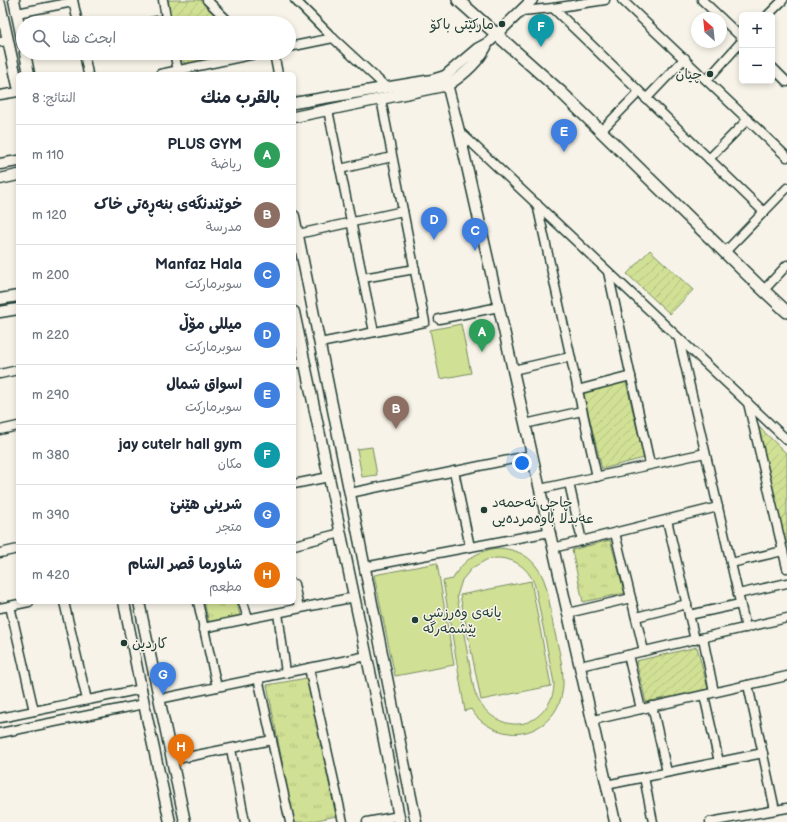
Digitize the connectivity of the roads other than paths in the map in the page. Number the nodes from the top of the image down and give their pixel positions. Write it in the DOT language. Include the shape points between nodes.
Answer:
graph roads {
  1 [pos="14,0"];
  2 [pos="163,0"];
  3 [pos="207,0"];
  4 [pos="295,0"];
  5 [pos="458,0"];
  6 [pos="532,0"];
  7 [pos="605,0"];
  8 [pos="622,0"];
  9 [pos="702,0"];
  10 [pos="785,0"];
  11 [pos="73,1"];
  12 [pos="0,4"];
  13 [pos="552,8"];
  14 [pos="522,11"];
  15 [pos="715,12"];
  16 [pos="771,12"];
  17 [pos="17,13"];
  18 [pos="18,16"];
  19 [pos="76,16"];
  20 [pos="166,16"];
  21 [pos="223,16"];
  22 [pos="727,24"];
  23 [pos="497,35"];
  24 [pos="739,37"];
  25 [pos="333,38"];
  26 [pos="4,42"];
  27 [pos="739,43"];
  28 [pos="296,46"];
  29 [pos="685,58"];
  30 [pos="26,60"];
  31 [pos="85,60"];
  32 [pos="176,60"];
  33 [pos="235,60"];
  34 [pos="275,60"];
  35 [pos="178,70"];
  36 [pos="198,70"];
  37 [pos="775,71"];
  38 [pos="29,72"];
  39 [pos="88,72"];
  40 [pos="169,72"];
  41 [pos="278,72"];
  42 [pos="16,80"];
  43 [pos="447,80"];
  44 [pos="707,80"];
  45 [pos="787,82"];
  46 [pos="386,87"];
  47 [pos="16,92"];
  48 [pos="639,92"];
  49 [pos="0,95"];
  50 [pos="381,99"];
  51 [pos="646,99"];
  52 [pos="296,103"];
  53 [pos="328,110"];
  54 [pos="296,117"];
  55 [pos="748,119"];
  56 [pos="601,131"];
  57 [pos="459,132"];
  58 [pos="392,157"];
  59 [pos="787,157"];
  60 [pos="709,159"];
  61 [pos="16,161"];
  62 [pos="0,164"];
  63 [pos="340,170"];
  64 [pos="16,175"];
  65 [pos="0,179"];
  66 [pos="787,188"];
  67 [pos="537,204"];
  68 [pos="403,211"];
  69 [pos="764,212"];
  70 [pos="352,223"];
  71 [pos="296,225"];
  72 [pos="298,234"];
  73 [pos="725,252"];
  74 [pos="787,265"];
  75 [pos="415,269"];
  76 [pos="608,272"];
  77 [pos="363,278"];
  78 [pos="764,290"];
  79 [pos="16,296"];
  80 [pos="0,300"];
  81 [pos="499,307"];
  82 [pos="16,309"];
  83 [pos="0,312"];
  84 [pos="787,312"];
  85 [pos="439,319"];
  86 [pos="296,332"];
  87 [pos="374,332"];
  88 [pos="679,339"];
  89 [pos="320,343"];
  90 [pos="570,357"];
  91 [pos="299,363"];
  92 [pos="16,370"];
  93 [pos="513,370"];
  94 [pos="0,374"];
  95 [pos="631,376"];
  96 [pos="577,390"];
  97 [pos="748,403"];
  98 [pos="582,411"];
  99 [pos="525,424"];
  100 [pos="16,426"];
  101 [pos="0,430"];
  102 [pos="787,440"];
  103 [pos="705,453"];
  104 [pos="342,454"];
  105 [pos="532,455"];
  106 [pos="326,458"];
  107 [pos="650,464"];
  108 [pos="454,471"];
  109 [pos="597,476"];
  110 [pos="329,477"];
  111 [pos="570,483"];
  112 [pos="296,484"];
  113 [pos="540,489"];
  114 [pos="350,493"];
  115 [pos="718,507"];
  116 [pos="667,520"];
  117 [pos="550,532"];
  118 [pos="341,533"];
  119 [pos="615,533"];
  120 [pos="582,541"];
  121 [pos="296,544"];
  122 [pos="470,547"];
  123 [pos="553,548"];
  124 [pos="16,549"];
  125 [pos="783,551"];
  126 [pos="0,553"];
  127 [pos="731,563"];
  128 [pos="786,563"];
  129 [pos="364,567"];
  130 [pos="787,583"];
  131 [pos="296,594"];
  132 [pos="738,594"];
  133 [pos="355,597"];
  134 [pos="631,598"];
  135 [pos="20,604"];
  136 [pos="64,604"];
  137 [pos="124,604"];
  138 [pos="139,604"];
  139 [pos="198,604"];
  140 [pos="244,604"];
  141 [pos="687,604"];
  142 [pos="740,604"];
  143 [pos="10,606"];
  144 [pos="0,608"];
  145 [pos="299,608"];
  146 [pos="278,613"];
  147 [pos="568,613"];
  148 [pos="689,615"];
  149 [pos="636,617"];
  150 [pos="787,618"];
  151 [pos="248,619"];
  152 [pos="203,628"];
  153 [pos="746,628"];
  154 [pos="699,639"];
  155 [pos="644,651"];
  156 [pos="628,655"];
  157 [pos="367,656"];
  158 [pos="580,666"];
  159 [pos="309,668"];
  160 [pos="286,673"];
  161 [pos="787,676"];
  162 [pos="258,678"];
  163 [pos="748,685"];
  164 [pos="217,687"];
  165 [pos="142,689"];
  166 [pos="714,692"];
  167 [pos="704,695"];
  168 [pos="390,697"];
  169 [pos="159,699"];
  170 [pos="87,700"];
  171 [pos="376,700"];
  172 [pos="144,704"];
  173 [pos="652,706"];
  174 [pos="641,709"];
  175 [pos="34,711"];
  176 [pos="0,718"];
  177 [pos="593,720"];
  178 [pos="0,733"];
  179 [pos="272,740"];
  180 [pos="231,749"];
  181 [pos="763,753"];
  182 [pos="172,760"];
  183 [pos="719,762"];
  184 [pos="667,772"];
  185 [pos="644,777"];
  186 [pos="606,784"];
  187 [pos="787,808"];
  188 [pos="775,810"];
  189 [pos="399,819"];
  190 [pos="170,822"];
  191 [pos="185,822"];
  192 [pos="245,822"];
  193 [pos="290,822"];
  194 [pos="343,822"];
  195 [pos="367,822"];
  196 [pos="416,822"];
  197 [pos="615,822"];
  198 [pos="653,822"];
  199 [pos="710,822"];
  1 -- 17 [label="street"];
  2 -- 20 [label="street"];
  3 -- 21 [label="street"];
  4 -- 25 [label="street"];
  5 -- 23 [label="main road"];
  6 -- 14 [label="street"];
  7 -- 13 [label="street"];
  8 -- 29 [label="street"];
  9 -- 15 [label="street"];
  10 -- 16 [label="street"];
  11 -- 17 [label="street"];
  11 -- 19 [label="street"];
  12 -- 26 [label="street"];
  13 -- 14 [label="street"];
  13 -- 48 [label="street"];
  14 -- 23 [label="street"];
  17 -- 18 [label="street"];
  22 -- 24 [label="street"];
  23 -- 43 [label="street" via="477,50"];
  23 -- 56 [label="main road"];
  25 -- 28 [label="street"];
  25 -- 46 [label="street"];
  26 -- 42 [label="street"];
  27 -- 44 [label="street"];
  29 -- 44 [label="street"];
  29 -- 51 [label="street"];
  30 -- 38 [label="street"];
  31 -- 39 [label="street"];
  32 -- 35 [label="street"];
  33 -- 36 [label="street"];
  34 -- 41 [label="street"];
  35 -- 36 [label="street"];
  35 -- 40 [label="street"];
  37 -- 45 [label="street"];
  43 -- 46 [label="street"];
  43 -- 50 [label="street"];
  43 -- 57 [label="street"];
  44 -- 55 [label="street"];
  46 -- 52 [label="street"];
  47 -- 49 [label="street"];
  48 -- 51 [label="street"];
  48 -- 56 [label="street"];
  50 -- 53 [label="street"];
  50 -- 58 [label="street"];
  51 -- 60 [label="street"];
  53 -- 54 [label="street"];
  53 -- 63 [label="street"];
  55 -- 59 [label="street"];
  55 -- 60 [label="street"];
  56 -- 73 [label="main road"];
  57 -- 67 [label="street"];
  57 -- 81 [label="street"];
  58 -- 63 [label="street"];
  58 -- 68 [label="street"];
  60 -- 69 [label="street"];
  61 -- 62 [label="street"];
  63 -- 70 [label="street"];
  64 -- 65 [label="street"];
  66 -- 69 [label="street"];
  67 -- 76 [label="street"];
  67 -- 90 [label="street"];
  68 -- 70 [label="street"];
  68 -- 75 [label="street"];
  69 -- 73 [label="street"];
  70 -- 72 [label="street"];
  70 -- 77 [label="street"];
  71 -- 72 [label="street"];
  72 -- 89 [label="street"];
  73 -- 78 [label="main road"];
  74 -- 78 [label="street"];
  75 -- 77 [label="street"];
  75 -- 87 [label="street" via="426,322"];
  76 -- 88 [label="street"];
  76 -- 95 [label="street"];
  77 -- 87 [label="street"];
  78 -- 84 [label="main road"];
  79 -- 80 [label="street"];
  81 -- 85 [label="street"];
  81 -- 93 [label="street"];
  82 -- 83 [label="street"];
  86 -- 91 [label="street"];
  87 -- 89 [label="street"];
  88 -- 97 [label="street"];
  88 -- 103 [label="street"];
  89 -- 104 [label="street"];
  90 -- 93 [label="street"];
  90 -- 96 [label="street"];
  91 -- 106 [label="street"];
  92 -- 94 [label="street"];
  93 -- 99 [label="street"];
  95 -- 96 [label="street"];
  95 -- 107 [label="street"];
  96 -- 98 [label="street"];
  97 -- 102 [label="street"];
  97 -- 125 [label="street"];
  98 -- 99 [label="street"];
  98 -- 109 [label="street"];
  99 -- 105 [label="street"];
  100 -- 101 [label="street"];
  103 -- 107 [label="street"];
  103 -- 115 [label="street"];
  104 -- 106 [label="street"];
  104 -- 114 [label="street"];
  105 -- 108 [label="street"];
  105 -- 113 [label="street"];
  106 -- 110 [label="street"];
  107 -- 109 [label="street"];
  108 -- 114 [label="street"];
  108 -- 122 [label="street"];
  109 -- 111 [label="street"];
  110 -- 112 [label="street"];
  110 -- 118 [label="street"];
  111 -- 113 [label="street"];
  111 -- 120 [label="street"];
  113 -- 117 [label="street"];
  114 -- 129 [label="street"];
  115 -- 116 [label="street"];
  115 -- 127 [label="street"];
  116 -- 119 [label="street"];
  116 -- 141 [label="street"];
  117 -- 122 [label="street"];
  117 -- 123 [label="street"];
  118 -- 121 [label="street"];
  118 -- 133 [label="street"];
  119 -- 120 [label="street"];
  119 -- 134 [label="street"];
  120 -- 123 [label="street"];
  122 -- 129 [label="street"];
  123 -- 147 [label="street"];
  124 -- 126 [label="street"];
  125 -- 127 [label="street"];
  125 -- 128 [label="street"];
  127 -- 132 [label="street"];
  129 -- 168 [label="street"];
  130 -- 132 [label="street"];
  131 -- 145 [label="street"];
  132 -- 142 [label="street"];
  133 -- 145 [label="street"];
  133 -- 157 [label="street"];
  134 -- 147 [label="street"];
  134 -- 149 [label="street"];
  135 -- 143 [label="street"];
  136 -- 170 [label="street"];
  137 -- 165 [label="street"];
  138 -- 169 [label="street"];
  139 -- 152 [label="street"];
  140 -- 151 [label="street"];
  141 -- 148 [label="street"];
  141 -- 149 [label="street"];
  142 -- 148 [label="street"];
  142 -- 153 [label="street"];
  143 -- 144 [label="street"];
  143 -- 175 [label="street"];
  145 -- 146 [label="street"];
  146 -- 151 [label="street"];
  146 -- 160 [label="street"];
  147 -- 158 [label="street"];
  148 -- 154 [label="street"];
  149 -- 155 [label="street"];
  150 -- 153 [label="street"];
  151 -- 152 [label="street"];
  152 -- 164 [label="street"];
  153 -- 154 [label="street"];
  154 -- 155 [label="street"];
  154 -- 166 [label="street"];
  155 -- 156 [label="street"];
  156 -- 158 [label="street"];
  156 -- 174 [label="street"];
  157 -- 159 [label="street"];
  157 -- 171 [label="street"];
  158 -- 177 [label="street"];
  159 -- 160 [label="street"];
  159 -- 194 [label="street"];
  160 -- 162 [label="street"];
  161 -- 163 [label="street"];
  162 -- 164 [label="street"];
  162 -- 179 [label="street"];
  163 -- 166 [label="street"];
  163 -- 181 [label="street"];
  164 -- 169 [label="street"];
  165 -- 170 [label="street"];
  165 -- 172 [label="street"];
  166 -- 167 [label="street"];
  167 -- 173 [label="street"];
  167 -- 183 [label="street"];
  168 -- 171 [label="street"];
  168 -- 196 [label="street"];
  169 -- 182 [label="street"];
  170 -- 175 [label="street"];
  171 -- 189 [label="street"];
  172 -- 178 [label="street"];
  172 -- 190 [label="street"];
  173 -- 174 [label="street"];
  173 -- 184 [label="street"];
  174 -- 177 [label="street"];
  175 -- 176 [label="street"];
  177 -- 186 [label="street"];
  179 -- 180 [label="street"];
  179 -- 193 [label="street"];
  180 -- 182 [label="street"];
  180 -- 192 [label="street"];
  181 -- 183 [label="street"];
  181 -- 188 [label="street"];
  182 -- 191 [label="street"];
  183 -- 184 [label="street"];
  184 -- 185 [label="street"];
  185 -- 186 [label="street"];
  185 -- 198 [label="street"];
  186 -- 197 [label="street"];
  187 -- 188 [label="street"];
  188 -- 199 [label="street"];
  189 -- 195 [label="street"];
}
